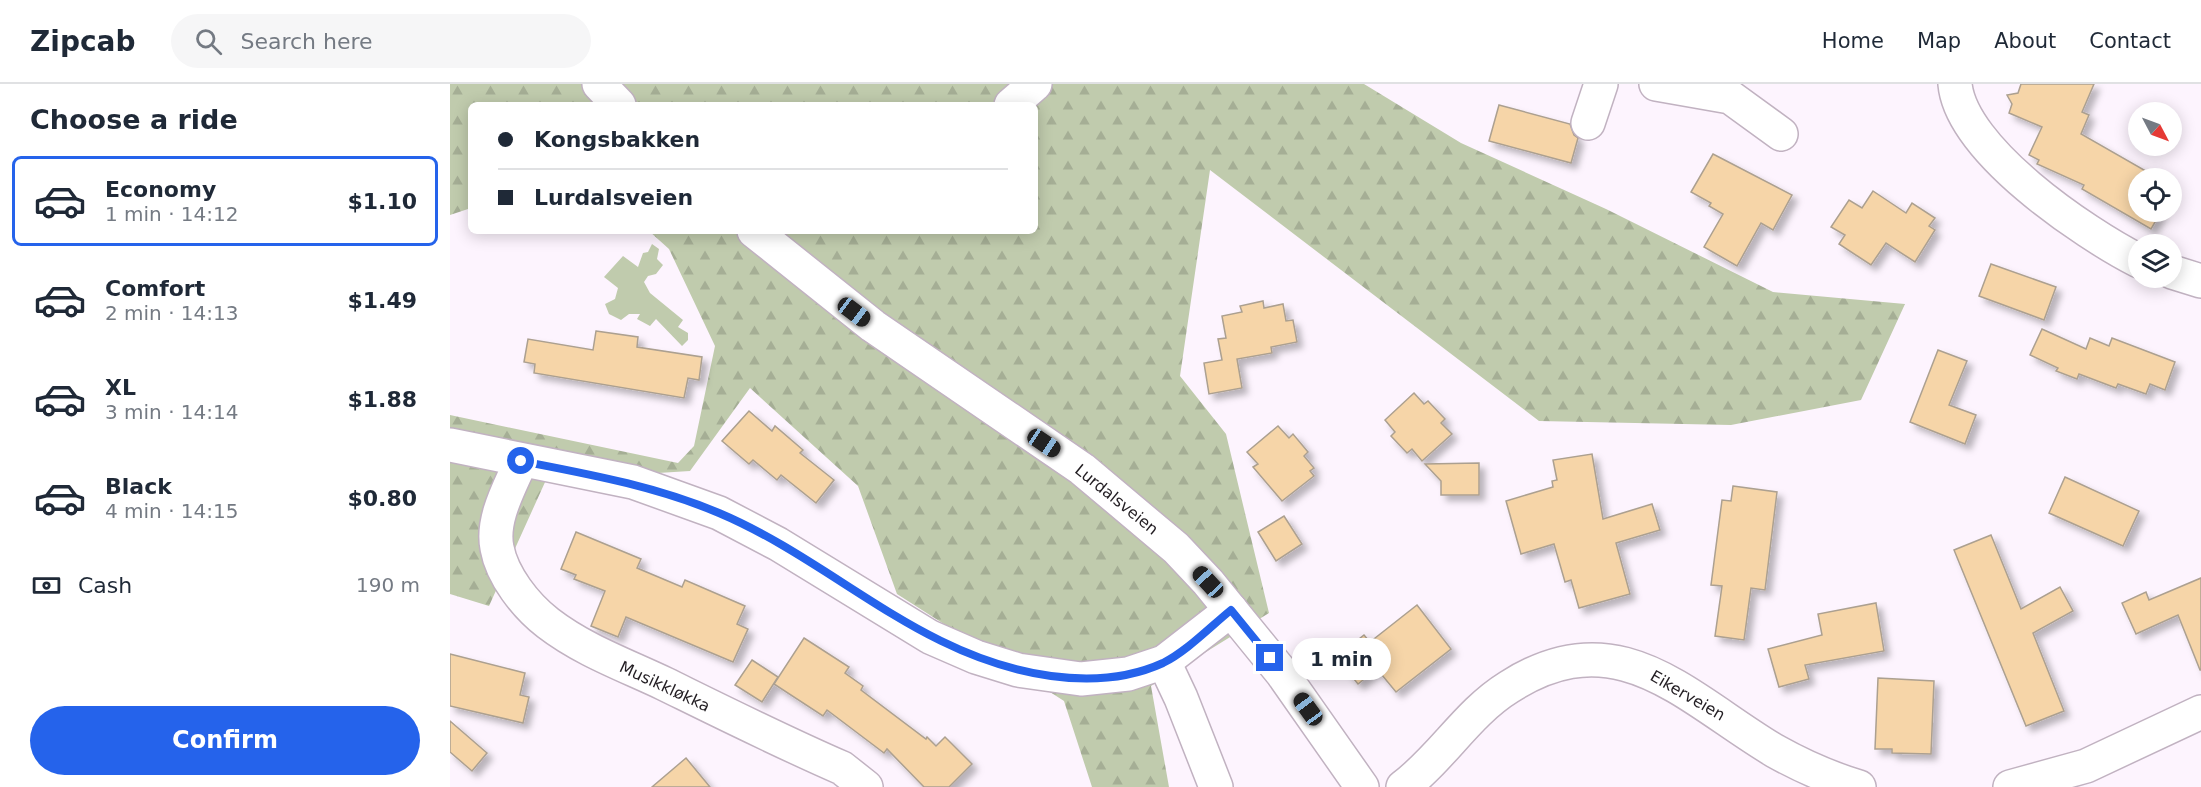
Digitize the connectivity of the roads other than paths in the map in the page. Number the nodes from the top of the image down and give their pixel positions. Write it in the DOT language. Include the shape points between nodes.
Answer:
graph roads {
  1 [pos="599,84"];
  2 [pos="1035,84"];
  3 [pos="1601,84"];
  4 [pos="1656,84"];
  5 [pos="1955,84"];
  6 [pos="616,102"];
  7 [pos="1014,102"];
  8 [pos="1588,123"];
  9 [pos="1781,134"];
  10 [pos="758,234"];
  11 [pos="2128,255"];
  12 [pos="2182,275"];
  13 [pos="2201,281"];
  14 [pos="450,445"];
  15 [pos="521,461"];
  16 [pos="1231,610"];
  17 [pos="1164,662"];
  18 [pos="2201,712"];
  19 [pos="866,787"];
  20 [pos="1216,787"];
  21 [pos="1362,787"];
  22 [pos="1403,787"];
  23 [pos="1859,787"];
  24 [pos="2010,787"];
  1 -- 6 [label="street"];
  2 -- 7 [label="street"];
  3 -- 8 [label="street"];
  4 -- 9 [label="street" via="1730,97"];
  5 -- 11 [label="street" via="1964,112 2024,184 2106,244"];
  10 -- 16 [label="street, Lurdalsveien" via="873,326 1094,479 1176,548"];
  12 -- 13 [label="street"];
  14 -- 15 [label="street"];
  15 -- 17 [label="street" via="633,482 719,513 778,544 921,632 976,657 1018,670 1081,679 1128,674"];
  15 -- 19 [label="street, Musikkløkka" via="498,523 497,548 508,576 546,622 570,638 755,730 842,768"];
  16 -- 17 [label="street"];
  16 -- 21 [label="street, Lurdalsveien" via="1282,673"];
  17 -- 20 [label="street"];
  18 -- 24 [label="street" via="2086,766"];
  22 -- 23 [label="street, Eikerveien" via="1506,688 1526,676 1564,663 1603,659 1666,680 1776,751"];
}
